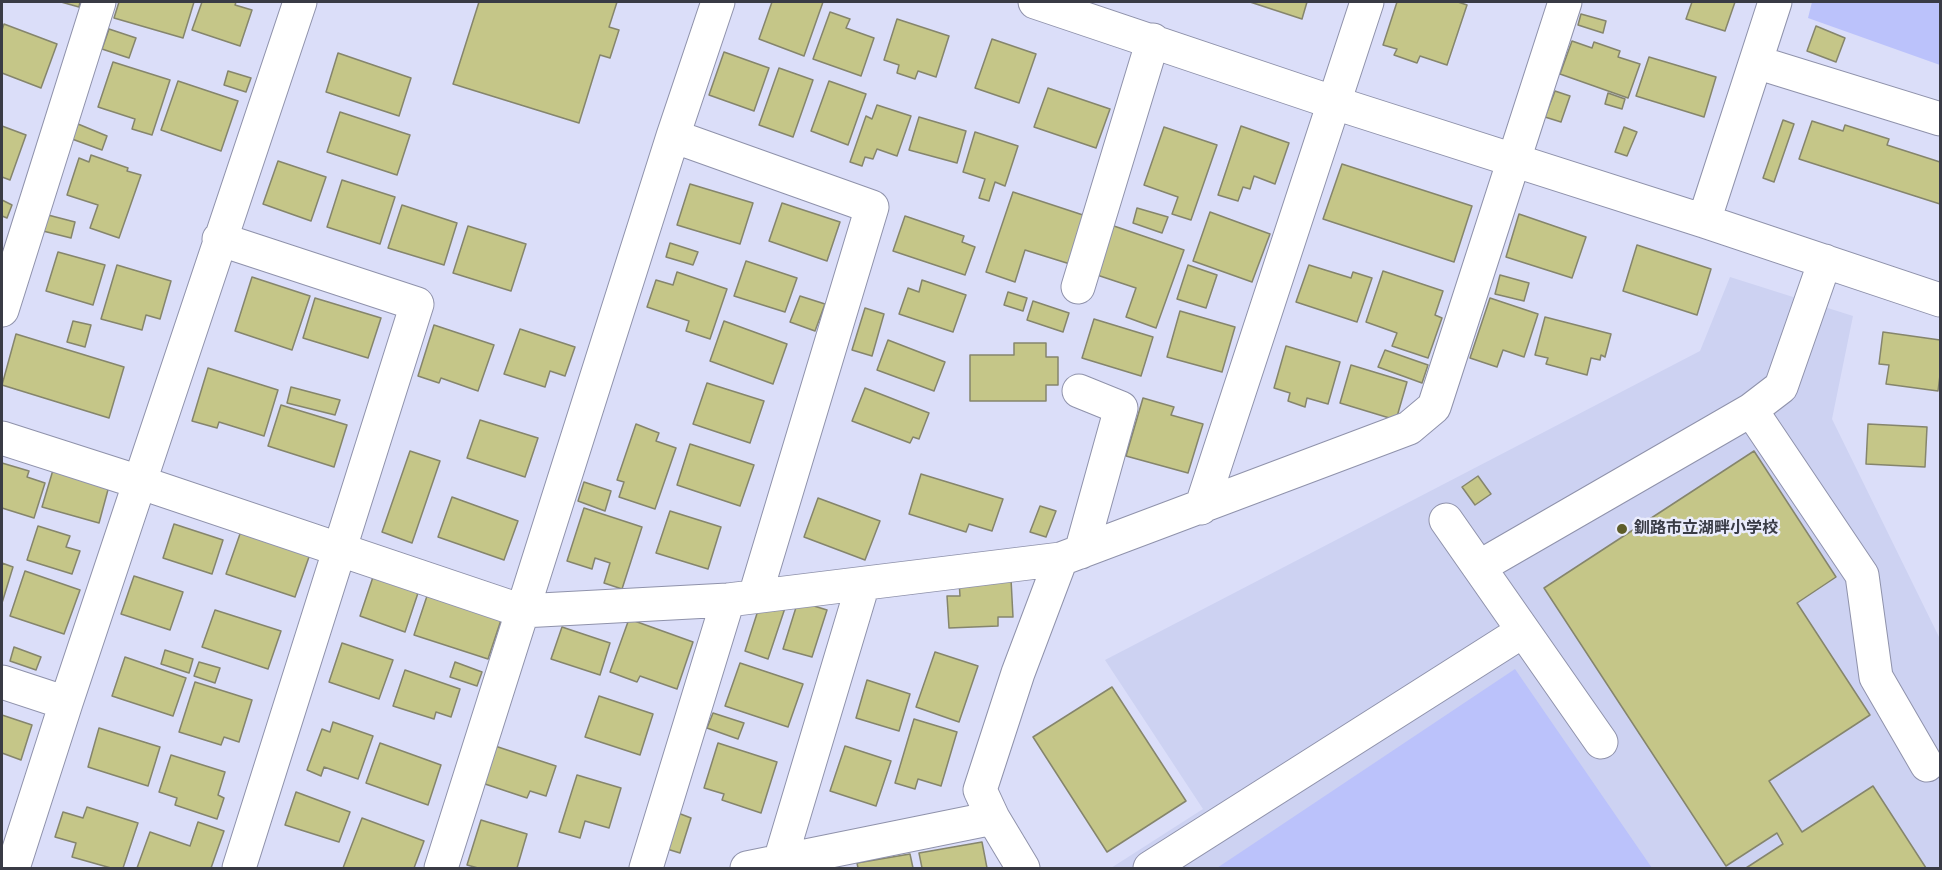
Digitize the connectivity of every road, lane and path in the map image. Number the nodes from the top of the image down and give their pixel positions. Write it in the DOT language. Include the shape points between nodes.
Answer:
graph roads {
  1 [pos="99,2"];
  2 [pos="300,2"];
  3 [pos="718,2"];
  4 [pos="1035,2"];
  5 [pos="1367,2"];
  6 [pos="1565,2"];
  7 [pos="1775,2"];
  8 [pos="1114,14"];
  9 [pos="1153,40"];
  10 [pos="1756,62"];
  11 [pos="1335,103"];
  12 [pos="1941,119"];
  13 [pos="673,136"];
  14 [pos="1513,159"];
  15 [pos="1704,221"];
  16 [pos="219,239"];
  17 [pos="1825,261"];
  18 [pos="1078,286"];
  19 [pos="1941,300"];
  20 [pos="2,310"];
  21 [pos="1079,391"];
  22 [pos="1752,410"];
  23 [pos="2,438"];
  24 [pos="139,482"];
  25 [pos="1201,508"];
  26 [pos="1446,520"];
  27 [pos="339,549"];
  28 [pos="1071,556"];
  29 [pos="1479,567"];
  30 [pos="863,584"];
  31 [pos="742,598"];
  32 [pos="522,611"];
  33 [pos="1523,631"];
  34 [pos="2,682"];
  35 [pos="66,703"];
  36 [pos="1601,742"];
  37 [pos="1927,765"];
  38 [pos="993,818"];
  39 [pos="780,861"];
  40 [pos="13,868"];
  41 [pos="239,868"];
  42 [pos="441,868"];
  43 [pos="646,868"];
  44 [pos="747,868"];
  45 [pos="1023,868"];
  46 [pos="1150,868"];
  1 -- 20 [label="street"];
  2 -- 16 [label="street"];
  3 -- 13 [label="street"];
  4 -- 8 [label="street"];
  5 -- 11 [label="street"];
  6 -- 14 [label="street"];
  7 -- 10 [label="street"];
  8 -- 9 [label="street"];
  9 -- 11 [label="street"];
  9 -- 18 [label="street"];
  10 -- 12 [label="street"];
  10 -- 15 [label="street"];
  11 -- 14 [label="street"];
  11 -- 25 [label="street"];
  13 -- 31 [label="street" via="872,207"];
  13 -- 32 [label="street"];
  14 -- 15 [label="street"];
  14 -- 25 [label="street" via="1434,407 1409,428"];
  15 -- 17 [label="street"];
  16 -- 24 [label="street"];
  16 -- 27 [label="street" via="417,304"];
  17 -- 19 [label="street"];
  17 -- 22 [label="street" via="1781,387"];
  21 -- 28 [label="street" via="1121,408"];
  22 -- 29 [label="street"];
  22 -- 37 [label="street" via="1862,575 1876,677"];
  23 -- 24 [label="street"];
  24 -- 27 [label="street"];
  24 -- 35 [label="street"];
  25 -- 28 [label="street"];
  26 -- 29 [label="street"];
  27 -- 32 [label="street"];
  27 -- 41 [label="street"];
  28 -- 30 [label="street"];
  28 -- 38 [label="street" via="1018,673 980,790"];
  29 -- 33 [label="street"];
  30 -- 31 [label="street"];
  30 -- 39 [label="street"];
  31 -- 32 [label="street"];
  31 -- 43 [label="street"];
  32 -- 42 [label="street"];
  33 -- 36 [label="street"];
  33 -- 46 [label="street"];
  34 -- 35 [label="street"];
  35 -- 40 [label="street"];
  38 -- 39 [label="street"];
  38 -- 45 [label="street"];
  39 -- 44 [label="street"];
}
